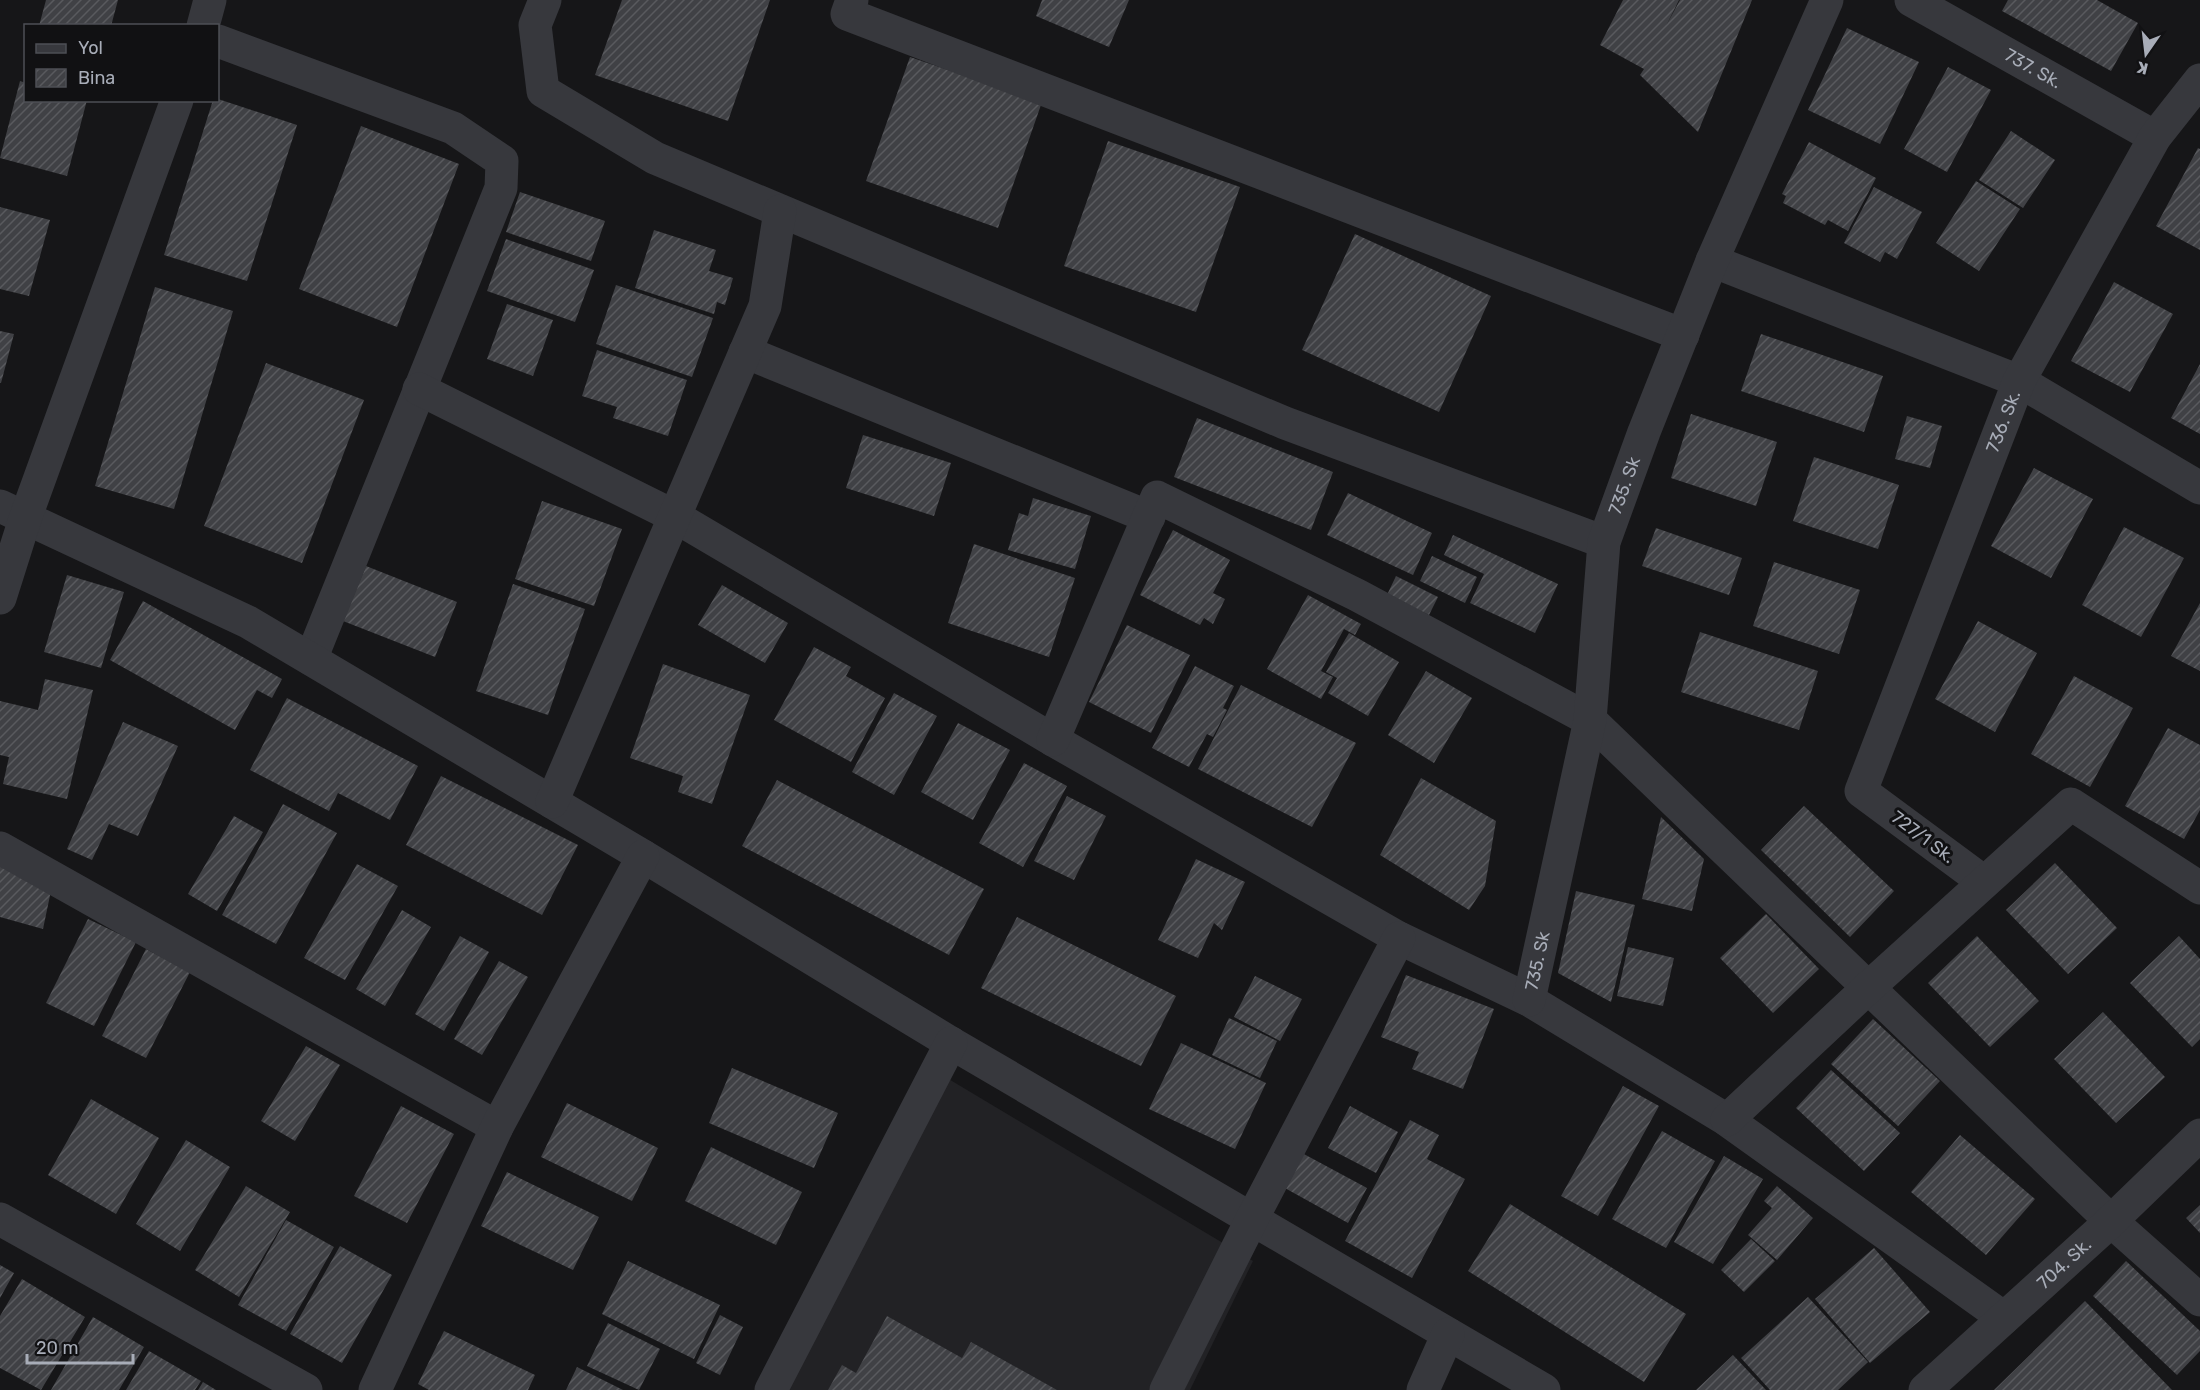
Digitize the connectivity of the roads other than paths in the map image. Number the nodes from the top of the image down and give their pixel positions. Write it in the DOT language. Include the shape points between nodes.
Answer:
graph roads {
  1 [pos="210,0"];
  2 [pos="545,0"];
  3 [pos="852,0"];
  4 [pos="1827,0"];
  5 [pos="1911,0"];
  6 [pos="204,24"];
  7 [pos="219,41"];
  8 [pos="2200,80"];
  9 [pos="176,102"];
  10 [pos="2155,137"];
  11 [pos="780,211"];
  12 [pos="1712,261"];
  13 [pos="1683,335"];
  14 [pos="745,352"];
  15 [pos="2019,381"];
  16 [pos="419,389"];
  17 [pos="2200,488"];
  18 [pos="12,513"];
  19 [pos="674,516"];
  20 [pos="1149,516"];
  21 [pos="1604,542"];
  22 [pos="0,598"];
  23 [pos="311,659"];
  24 [pos="1590,720"];
  25 [pos="1053,740"];
  26 [pos="1861,791"];
  27 [pos="552,802"];
  28 [pos="0,848"];
  29 [pos="643,856"];
  30 [pos="1984,882"];
  31 [pos="2200,888"];
  32 [pos="1399,938"];
  33 [pos="1869,987"];
  34 [pos="1529,1000"];
  35 [pos="951,1043"];
  36 [pos="1727,1120"];
  37 [pos="497,1127"];
  38 [pos="2200,1135"];
  39 [pos="0,1219"];
  40 [pos="1252,1219"];
  41 [pos="2111,1221"];
  42 [pos="2200,1300"];
  43 [pos="2004,1318"];
  44 [pos="1448,1334"];
  45 [pos="306,1390"];
  46 [pos="375,1390"];
  47 [pos="771,1390"];
  48 [pos="1166,1390"];
  49 [pos="1423,1390"];
  50 [pos="1544,1390"];
  51 [pos="1925,1390"];
  1 -- 6 [label="street"];
  2 -- 11 [label="street" via="535,25 543,91 655,158"];
  3 -- 13 [label="street" via="847,14"];
  4 -- 12 [label="street, 735. Sk"];
  5 -- 10 [label="street, 737. Sk."];
  7 -- 16 [label="street" via="453,128 502,161 501,188"];
  8 -- 10 [label="street, 736. Sk."];
  9 -- 18 [label="street"];
  10 -- 15 [label="street, 736. Sk."];
  11 -- 14 [label="street" via="765,306"];
  11 -- 21 [label="street" via="1285,423"];
  12 -- 13 [label="street, 735. Sk"];
  12 -- 15 [label="street"];
  13 -- 21 [label="street, 735. Sk"];
  14 -- 19 [label="street"];
  14 -- 20 [label="street"];
  15 -- 17 [label="street"];
  15 -- 26 [label="street, 736. Sk."];
  16 -- 19 [label="street"];
  16 -- 23 [label="street"];
  18 -- 22 [label="street"];
  18 -- 23 [label="street" via="248,622"];
  19 -- 25 [label="street"];
  19 -- 27 [label="street"];
  20 -- 24 [label="street" via="1157,497 1357,595"];
  20 -- 25 [label="street"];
  21 -- 24 [label="street, 735. Sk"];
  23 -- 27 [label="street"];
  24 -- 33 [label="street"];
  24 -- 34 [label="street, 735. Sk"];
  25 -- 32 [label="street"];
  26 -- 30 [label="street, 727/1 Sk."];
  27 -- 29 [label="street"];
  28 -- 37 [label="street"];
  29 -- 35 [label="street"];
  29 -- 37 [label="street"];
  30 -- 31 [label="street" via="2071,804"];
  30 -- 33 [label="street"];
  32 -- 34 [label="street"];
  32 -- 40 [label="street"];
  33 -- 36 [label="street"];
  33 -- 41 [label="street"];
  34 -- 36 [label="street"];
  35 -- 40 [label="street"];
  35 -- 47 [label="street"];
  36 -- 43 [label="street"];
  37 -- 46 [label="street"];
  38 -- 41 [label="street, 704. Sk."];
  39 -- 45 [label="street"];
  40 -- 44 [label="street"];
  40 -- 48 [label="street"];
  41 -- 42 [label="street"];
  41 -- 43 [label="street, 704. Sk."];
  43 -- 51 [label="street, 704. Sk."];
  44 -- 49 [label="street"];
  44 -- 50 [label="street"];
}
